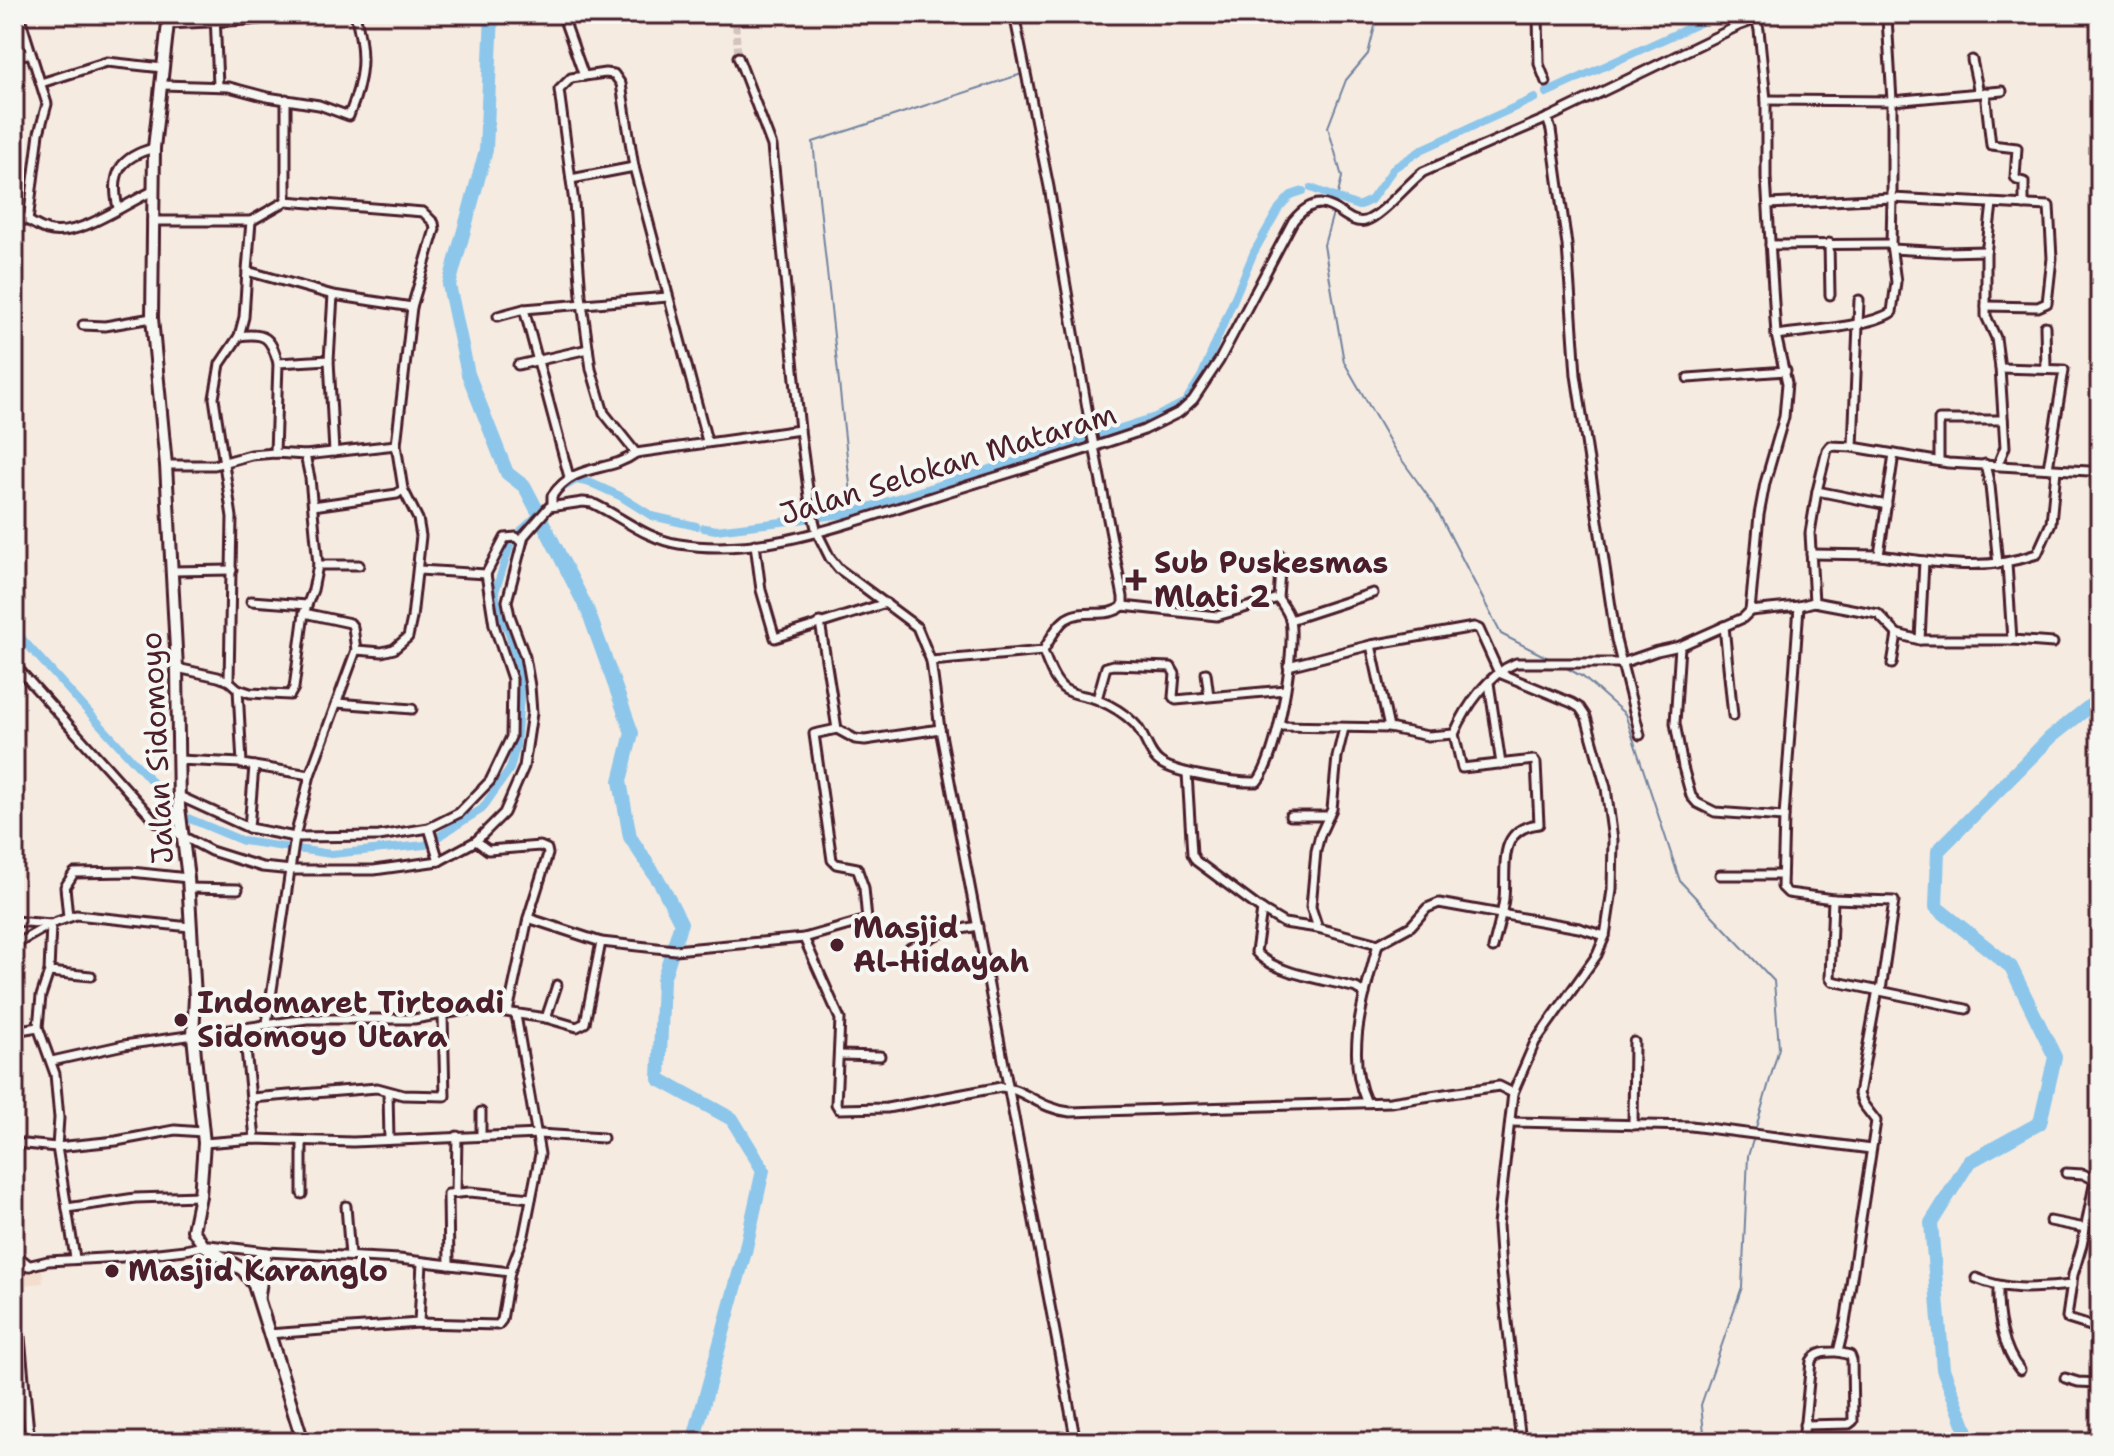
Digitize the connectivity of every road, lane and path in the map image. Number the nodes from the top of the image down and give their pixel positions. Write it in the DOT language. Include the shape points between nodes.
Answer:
graph roads {
  1 [pos="19,14"];
  2 [pos="303,14"];
  3 [pos="355,14"];
  4 [pos="562,14"];
  5 [pos="1014,14"];
  6 [pos="1538,14"];
  7 [pos="1771,14"];
  8 [pos="1843,14"];
  9 [pos="1907,14"];
  10 [pos="1756,16"];
  11 [pos="215,18"];
  12 [pos="1887,18"];
  13 [pos="168,19"];
  14 [pos="30,54"];
  15 [pos="14,55"];
  16 [pos="738,57"];
  17 [pos="1972,60"];
  18 [pos="163,68"];
  19 [pos="584,76"];
  20 [pos="1546,82"];
  21 [pos="41,83"];
  22 [pos="162,85"];
  23 [pos="218,86"];
  24 [pos="2002,91"];
  25 [pos="1982,93"];
  26 [pos="286,99"];
  27 [pos="1766,100"];
  28 [pos="1892,101"];
  29 [pos="1547,118"];
  30 [pos="154,148"];
  31 [pos="634,167"];
  32 [pos="571,179"];
  33 [pos="153,191"];
  34 [pos="1892,198"];
  35 [pos="286,201"];
  36 [pos="1768,204"];
  37 [pos="1992,204"];
  38 [pos="2024,205"];
  39 [pos="118,208"];
  40 [pos="14,211"];
  41 [pos="28,221"];
  42 [pos="152,221"];
  43 [pos="251,221"];
  44 [pos="1829,243"];
  45 [pos="1770,245"];
  46 [pos="1891,246"];
  47 [pos="1986,251"];
  48 [pos="247,271"];
  49 [pos="333,295"];
  50 [pos="1830,295"];
  51 [pos="668,297"];
  52 [pos="1859,300"];
  53 [pos="583,305"];
  54 [pos="1986,306"];
  55 [pos="412,307"];
  56 [pos="524,309"];
  57 [pos="498,316"];
  58 [pos="152,318"];
  59 [pos="1858,323"];
  60 [pos="83,325"];
  61 [pos="2045,326"];
  62 [pos="1776,335"];
  63 [pos="239,336"];
  64 [pos="588,349"];
  65 [pos="539,359"];
  66 [pos="329,360"];
  67 [pos="278,363"];
  68 [pos="518,365"];
  69 [pos="2000,368"];
  70 [pos="2046,368"];
  71 [pos="1786,371"];
  72 [pos="1688,378"];
  73 [pos="2003,420"];
  74 [pos="800,430"];
  75 [pos="707,441"];
  76 [pos="1094,443"];
  77 [pos="396,445"];
  78 [pos="1853,447"];
  79 [pos="334,452"];
  80 [pos="275,453"];
  81 [pos="636,453"];
  82 [pos="1894,454"];
  83 [pos="305,455"];
  84 [pos="1939,461"];
  85 [pos="225,463"];
  86 [pos="1985,464"];
  87 [pos="1998,464"];
  88 [pos="166,465"];
  89 [pos="2052,469"];
  90 [pos="2089,471"];
  91 [pos="569,477"];
  92 [pos="403,489"];
  93 [pos="1817,491"];
  94 [pos="1887,505"];
  95 [pos="313,506"];
  96 [pos="551,506"];
  97 [pos="815,528"];
  98 [pos="523,539"];
  99 [pos="755,544"];
  100 [pos="1811,554"];
  101 [pos="1879,555"];
  102 [pos="1281,556"];
  103 [pos="1924,561"];
  104 [pos="1998,564"];
  105 [pos="2007,564"];
  106 [pos="318,565"];
  107 [pos="359,565"];
  108 [pos="232,570"];
  109 [pos="419,570"];
  110 [pos="172,571"];
  111 [pos="486,574"];
  112 [pos="1373,593"];
  113 [pos="1278,598"];
  114 [pos="251,601"];
  115 [pos="1814,602"];
  116 [pos="886,603"];
  117 [pos="1123,606"];
  118 [pos="1799,606"];
  119 [pos="305,609"];
  120 [pos="1750,611"];
  121 [pos="1290,620"];
  122 [pos="820,622"];
  123 [pos="1724,626"];
  124 [pos="1897,634"];
  125 [pos="1920,640"];
  126 [pos="2012,640"];
  127 [pos="2053,643"];
  128 [pos="1371,645"];
  129 [pos="1680,646"];
  130 [pos="356,650"];
  131 [pos="1043,651"];
  132 [pos="931,661"];
  133 [pos="1622,663"];
  134 [pos="14,664"];
  135 [pos="1892,664"];
  136 [pos="1288,666"];
  137 [pos="177,668"];
  138 [pos="1206,673"];
  139 [pos="1499,673"];
  140 [pos="229,681"];
  141 [pos="1489,683"];
  142 [pos="238,689"];
  143 [pos="1285,690"];
  144 [pos="1209,696"];
  145 [pos="1097,699"];
  146 [pos="337,703"];
  147 [pos="412,709"];
  148 [pos="1733,716"];
  149 [pos="1280,726"];
  150 [pos="1344,728"];
  151 [pos="1389,728"];
  152 [pos="837,729"];
  153 [pos="940,729"];
  154 [pos="1454,734"];
  155 [pos="1640,735"];
  156 [pos="179,760"];
  157 [pos="241,763"];
  158 [pos="1501,764"];
  159 [pos="254,766"];
  160 [pos="1187,773"];
  161 [pos="310,775"];
  162 [pos="179,802"];
  163 [pos="1290,816"];
  164 [pos="1328,816"];
  165 [pos="1784,817"];
  166 [pos="249,828"];
  167 [pos="430,832"];
  168 [pos="181,836"];
  169 [pos="295,837"];
  170 [pos="476,841"];
  171 [pos="439,859"];
  172 [pos="292,867"];
  173 [pos="1720,875"];
  174 [pos="1782,875"];
  175 [pos="188,883"];
  176 [pos="238,889"];
  177 [pos="1833,899"];
  178 [pos="1262,910"];
  179 [pos="1501,913"];
  180 [pos="68,917"];
  181 [pos="528,918"];
  182 [pos="14,921"];
  183 [pos="51,924"];
  184 [pos="978,926"];
  185 [pos="190,927"];
  186 [pos="1318,928"];
  187 [pos="1602,934"];
  188 [pos="804,938"];
  189 [pos="601,942"];
  190 [pos="1378,944"];
  191 [pos="14,945"];
  192 [pos="910,948"];
  193 [pos="1493,948"];
  194 [pos="49,972"];
  195 [pos="91,976"];
  196 [pos="557,985"];
  197 [pos="1879,989"];
  198 [pos="1365,994"];
  199 [pos="1966,1009"];
  200 [pos="508,1012"];
  201 [pos="516,1015"];
  202 [pos="443,1016"];
  203 [pos="546,1018"];
  204 [pos="267,1023"];
  205 [pos="38,1027"];
  206 [pos="244,1029"];
  207 [pos="14,1031"];
  208 [pos="193,1036"];
  209 [pos="1634,1042"];
  210 [pos="840,1055"];
  211 [pos="880,1056"];
  212 [pos="52,1061"];
  213 [pos="1010,1088"];
  214 [pos="388,1092"];
  215 [pos="1513,1093"];
  216 [pos="251,1098"];
  217 [pos="1366,1101"];
  218 [pos="481,1112"];
  219 [pos="1510,1122"];
  220 [pos="1633,1125"];
  221 [pos="539,1134"];
  222 [pos="481,1135"];
  223 [pos="457,1136"];
  224 [pos="203,1138"];
  225 [pos="603,1138"];
  226 [pos="255,1139"];
  227 [pos="389,1140"];
  228 [pos="302,1141"];
  229 [pos="14,1143"];
  230 [pos="57,1147"];
  231 [pos="1871,1149"];
  232 [pos="2066,1173"];
  233 [pos="2098,1179"];
  234 [pos="456,1193"];
  235 [pos="302,1194"];
  236 [pos="200,1196"];
  237 [pos="531,1198"];
  238 [pos="346,1206"];
  239 [pos="67,1208"];
  240 [pos="2050,1221"];
  241 [pos="2085,1228"];
  242 [pos="203,1245"];
  243 [pos="267,1252"];
  244 [pos="14,1253"];
  245 [pos="350,1256"];
  246 [pos="75,1258"];
  247 [pos="422,1262"];
  248 [pos="449,1265"];
  249 [pos="30,1266"];
  250 [pos="510,1272"];
  251 [pos="1976,1278"];
  252 [pos="2072,1285"];
  253 [pos="1998,1287"];
  254 [pos="260,1300"];
  255 [pos="419,1323"];
  256 [pos="2100,1329"];
  257 [pos="268,1334"];
  258 [pos="1838,1352"];
  259 [pos="2020,1370"];
  260 [pos="2065,1378"];
  261 [pos="2100,1383"];
  262 [pos="1804,1425"];
  263 [pos="30,1442"];
  264 [pos="303,1442"];
  265 [pos="1076,1442"];
  266 [pos="1521,1442"];
  267 [pos="1803,1442"];
  1 -- 14 [label="street"];
  2 -- 11 [label="street"];
  3 -- 26 [label="street" via="363,64 349,116"];
  4 -- 19 [label="street"];
  5 -- 76 [label="street"];
  6 -- 20 [label="street" via="1539,64"];
  7 -- 10 [label="street, Jalan Selokan Mataram"];
  8 -- 12 [label="street"];
  9 -- 12 [label="street"];
  10 -- 27 [label="street"];
  10 -- 29 [label="street, Jalan Selokan Mataram"];
  11 -- 13 [label="street"];
  11 -- 23 [label="street"];
  12 -- 28 [label="street"];
  13 -- 18 [label="main road, Jalan Sidomoyo"];
  14 -- 15 [label="street"];
  14 -- 21 [label="street"];
  16 -- 74 [label="street" via="772,146"];
  17 -- 25 [label="street"];
  18 -- 21 [label="street" via="107,62"];
  18 -- 22 [label="main road, Jalan Sidomoyo"];
  19 -- 31 [label="street" via="610,72 621,84"];
  19 -- 32 [label="street" via="565,81 559,90"];
  21 -- 41 [label="street" via="47,104"];
  22 -- 23 [label="street"];
  22 -- 30 [label="main road, Jalan Sidomoyo"];
  23 -- 26 [label="street"];
  24 -- 25 [label="street"];
  25 -- 28 [label="street"];
  25 -- 38 [label="street" via="1991,145 2017,148 2015,177 2024,182"];
  26 -- 35 [label="street"];
  27 -- 28 [label="street"];
  27 -- 36 [label="street"];
  28 -- 34 [label="street"];
  29 -- 76 [label="street, Jalan Selokan Mataram" via="1423,172 1364,221 1328,205 1300,213 1193,400 1163,421"];
  29 -- 133 [label="street" via="1567,245 1576,375"];
  30 -- 33 [label="main road, Jalan Sidomoyo"];
  30 -- 39 [label="street" via="120,164 114,188"];
  31 -- 32 [label="street"];
  31 -- 51 [label="street"];
  32 -- 53 [label="street"];
  33 -- 39 [label="street"];
  33 -- 42 [label="main road, Jalan Sidomoyo"];
  34 -- 36 [label="street"];
  34 -- 37 [label="street"];
  34 -- 46 [label="street"];
  35 -- 43 [label="street"];
  35 -- 55 [label="street" via="398,208 430,217 435,229"];
  36 -- 45 [label="street"];
  37 -- 38 [label="street"];
  37 -- 47 [label="street"];
  38 -- 54 [label="street" via="2050,208 2047,303"];
  39 -- 41 [label="street" via="65,231"];
  40 -- 41 [label="street"];
  42 -- 43 [label="street"];
  42 -- 58 [label="main road, Jalan Sidomoyo"];
  43 -- 48 [label="street"];
  44 -- 45 [label="street"];
  44 -- 46 [label="street"];
  44 -- 50 [label="street"];
  45 -- 62 [label="street"];
  46 -- 47 [label="street"];
  46 -- 59 [label="street" via="1896,282 1892,312"];
  47 -- 54 [label="street"];
  48 -- 49 [label="street"];
  48 -- 63 [label="street"];
  49 -- 55 [label="street"];
  49 -- 66 [label="street"];
  51 -- 53 [label="street"];
  51 -- 75 [label="street"];
  52 -- 59 [label="street"];
  53 -- 56 [label="street"];
  53 -- 64 [label="street"];
  54 -- 69 [label="street"];
  55 -- 77 [label="street"];
  56 -- 57 [label="street"];
  56 -- 65 [label="street"];
  58 -- 60 [label="street"];
  58 -- 88 [label="main road, Jalan Sidomoyo"];
  59 -- 62 [label="street"];
  59 -- 78 [label="street"];
  61 -- 70 [label="street"];
  62 -- 71 [label="street"];
  63 -- 67 [label="street" via="267,338"];
  63 -- 85 [label="street" via="220,364 214,398"];
  64 -- 65 [label="street"];
  64 -- 81 [label="street" via="604,413"];
  65 -- 68 [label="street"];
  65 -- 91 [label="street"];
  66 -- 67 [label="street"];
  66 -- 79 [label="street"];
  67 -- 80 [label="street"];
  69 -- 70 [label="street"];
  69 -- 73 [label="street"];
  70 -- 89 [label="street" via="2065,374"];
  71 -- 72 [label="street"];
  71 -- 120 [label="street" via="1784,417 1759,515"];
  73 -- 84 [label="street" via="1939,420"];
  73 -- 87 [label="street" via="2005,447"];
  74 -- 75 [label="street"];
  74 -- 97 [label="street"];
  75 -- 81 [label="street"];
  76 -- 97 [label="street, Jalan Selokan Mataram"];
  76 -- 117 [label="street"];
  77 -- 79 [label="street"];
  77 -- 92 [label="street"];
  78 -- 82 [label="street"];
  78 -- 93 [label="street" via="1835,445 1827,450"];
  79 -- 83 [label="street"];
  80 -- 83 [label="street"];
  80 -- 85 [label="street"];
  81 -- 91 [label="street"];
  82 -- 84 [label="street"];
  82 -- 94 [label="street"];
  83 -- 95 [label="street"];
  84 -- 86 [label="street"];
  85 -- 88 [label="street"];
  85 -- 108 [label="street"];
  86 -- 87 [label="street"];
  86 -- 104 [label="street"];
  87 -- 89 [label="street"];
  88 -- 110 [label="main road, Jalan Sidomoyo"];
  89 -- 90 [label="street"];
  89 -- 105 [label="street" via="2051,523 2037,554"];
  91 -- 96 [label="street" via="552,496"];
  92 -- 95 [label="street"];
  92 -- 109 [label="street" via="418,519"];
  93 -- 94 [label="street"];
  93 -- 100 [label="street"];
  94 -- 101 [label="street"];
  95 -- 106 [label="street"];
  96 -- 98 [label="street"];
  96 -- 99 [label="street, Jalan Selokan Mataram" via="592,503 648,535 680,544"];
  97 -- 99 [label="street, Jalan Selokan Mataram"];
  97 -- 116 [label="street" via="839,569"];
  98 -- 111 [label="street" via="505,538"];
  98 -- 170 [label="street" via="507,601 525,657 531,701 527,755 504,813"];
  99 -- 122 [label="street" via="775,638"];
  100 -- 101 [label="street"];
  100 -- 115 [label="street"];
  101 -- 103 [label="street"];
  102 -- 113 [label="street"];
  103 -- 104 [label="street"];
  103 -- 125 [label="street"];
  104 -- 105 [label="street"];
  105 -- 126 [label="street"];
  106 -- 107 [label="street"];
  106 -- 119 [label="street"];
  108 -- 110 [label="street"];
  108 -- 140 [label="street"];
  109 -- 111 [label="street"];
  109 -- 130 [label="street" via="408,637 394,649"];
  110 -- 137 [label="main road, Jalan Sidomoyo"];
  111 -- 167 [label="street" via="490,608 512,679 511,737 490,781 459,813"];
  112 -- 121 [label="street"];
  113 -- 117 [label="street" via="1217,616"];
  113 -- 121 [label="street"];
  114 -- 119 [label="street"];
  115 -- 118 [label="street"];
  115 -- 124 [label="street" via="1878,614"];
  116 -- 122 [label="street"];
  116 -- 132 [label="street" via="917,627"];
  117 -- 131 [label="street" via="1110,613 1067,618"];
  118 -- 120 [label="street"];
  118 -- 165 [label="street"];
  119 -- 130 [label="street" via="350,623"];
  119 -- 142 [label="street" via="293,692 285,696"];
  120 -- 123 [label="street"];
  121 -- 136 [label="street"];
  122 -- 152 [label="street"];
  123 -- 129 [label="street"];
  123 -- 148 [label="street"];
  124 -- 125 [label="street"];
  124 -- 135 [label="street"];
  125 -- 126 [label="street"];
  126 -- 127 [label="street"];
  128 -- 136 [label="street"];
  128 -- 139 [label="street" via="1474,627"];
  128 -- 151 [label="street"];
  129 -- 133 [label="street"];
  129 -- 165 [label="street" via="1675,723 1691,796 1715,812"];
  130 -- 146 [label="street"];
  131 -- 132 [label="street"];
  131 -- 145 [label="street" via="1061,686"];
  132 -- 153 [label="street"];
  133 -- 139 [label="street" via="1516,663"];
  133 -- 155 [label="street"];
  134 -- 168 [label="street" via="156,822"];
  136 -- 143 [label="street"];
  137 -- 140 [label="street"];
  137 -- 156 [label="main road, Jalan Sidomoyo"];
  138 -- 144 [label="street"];
  139 -- 141 [label="street"];
  139 -- 187 [label="street" via="1572,703 1586,717 1606,788 1613,840 1612,890"];
  140 -- 142 [label="street"];
  141 -- 154 [label="street"];
  141 -- 158 [label="street"];
  142 -- 157 [label="street"];
  143 -- 144 [label="street"];
  143 -- 149 [label="street"];
  144 -- 145 [label="street" via="1174,699 1171,667 1113,665 1106,667"];
  145 -- 160 [label="street" via="1135,724 1161,763"];
  146 -- 147 [label="street"];
  146 -- 161 [label="street"];
  149 -- 150 [label="street"];
  149 -- 160 [label="street" via="1257,782"];
  150 -- 151 [label="street"];
  150 -- 164 [label="street"];
  151 -- 154 [label="street" via="1428,736"];
  152 -- 153 [label="street" via="865,740"];
  152 -- 188 [label="street" via="814,734 821,792 832,860 857,868 867,920"];
  153 -- 184 [label="street"];
  154 -- 158 [label="street" via="1462,768"];
  156 -- 157 [label="street"];
  156 -- 162 [label="main road, Jalan Sidomoyo"];
  157 -- 159 [label="street"];
  158 -- 179 [label="street" via="1536,761 1539,824 1524,827 1510,839"];
  159 -- 161 [label="street"];
  159 -- 166 [label="street"];
  160 -- 178 [label="street" via="1192,854"];
  161 -- 169 [label="street"];
  162 -- 166 [label="street"];
  162 -- 168 [label="main road, Jalan Sidomoyo"];
  163 -- 164 [label="street"];
  164 -- 186 [label="street" via="1316,851 1311,907"];
  165 -- 174 [label="street"];
  166 -- 169 [label="street"];
  167 -- 169 [label="street"];
  167 -- 171 [label="street"];
  168 -- 172 [label="street" via="234,860"];
  168 -- 175 [label="main road, Jalan Sidomoyo"];
  169 -- 172 [label="street"];
  170 -- 171 [label="street"];
  170 -- 181 [label="street" via="488,850 547,849"];
  171 -- 172 [label="street" via="374,870"];
  172 -- 204 [label="street"];
  173 -- 174 [label="street"];
  174 -- 177 [label="street" via="1788,893"];
  175 -- 176 [label="street"];
  175 -- 180 [label="street" via="131,872 74,873 65,887"];
  175 -- 185 [label="main road, Jalan Sidomoyo"];
  177 -- 197 [label="street" via="1830,978"];
  177 -- 197 [label="street" via="1894,901"];
  178 -- 186 [label="street" via="1284,923"];
  178 -- 198 [label="street" via="1256,952 1264,960"];
  179 -- 187 [label="street"];
  179 -- 190 [label="street" via="1434,904 1402,932"];
  179 -- 193 [label="street"];
  180 -- 183 [label="street"];
  180 -- 185 [label="street"];
  181 -- 189 [label="street"];
  181 -- 200 [label="street"];
  182 -- 183 [label="street"];
  183 -- 191 [label="street"];
  183 -- 194 [label="street"];
  184 -- 192 [label="street" via="940,933"];
  184 -- 213 [label="street"];
  185 -- 208 [label="main road, Jalan Sidomoyo"];
  186 -- 190 [label="street"];
  187 -- 215 [label="street" via="1597,955 1535,1042"];
  188 -- 189 [label="street" via="675,950"];
  188 -- 210 [label="street" via="840,1019"];
  189 -- 203 [label="street" via="582,1026"];
  190 -- 198 [label="street"];
  194 -- 195 [label="street"];
  194 -- 205 [label="street"];
  196 -- 203 [label="street"];
  197 -- 199 [label="street"];
  197 -- 231 [label="street" via="1859,1094 1876,1121"];
  198 -- 217 [label="street" via="1356,1052"];
  200 -- 201 [label="street"];
  200 -- 202 [label="street" via="478,1008"];
  201 -- 203 [label="street"];
  201 -- 221 [label="street"];
  202 -- 204 [label="street"];
  202 -- 214 [label="street" via="445,1096"];
  204 -- 206 [label="street"];
  205 -- 207 [label="street"];
  205 -- 212 [label="street"];
  206 -- 208 [label="street"];
  206 -- 216 [label="street"];
  208 -- 212 [label="street"];
  208 -- 224 [label="main road, Jalan Sidomoyo"];
  209 -- 220 [label="street"];
  210 -- 211 [label="street"];
  210 -- 213 [label="street" via="839,1109 887,1108"];
  212 -- 230 [label="street" via="58,1093"];
  213 -- 217 [label="street" via="1047,1108 1070,1112"];
  213 -- 265 [label="street"];
  214 -- 216 [label="street" via="377,1088"];
  214 -- 227 [label="street"];
  215 -- 217 [label="street" via="1499,1086"];
  215 -- 219 [label="street"];
  216 -- 226 [label="street"];
  218 -- 222 [label="street"];
  219 -- 220 [label="street"];
  219 -- 266 [label="street" via="1498,1225"];
  220 -- 231 [label="street" via="1691,1126"];
  221 -- 222 [label="street"];
  221 -- 225 [label="street"];
  221 -- 237 [label="street"];
  222 -- 223 [label="street"];
  223 -- 227 [label="street"];
  223 -- 234 [label="street"];
  224 -- 226 [label="street"];
  224 -- 230 [label="street" via="175,1130"];
  224 -- 236 [label="main road, Jalan Sidomoyo"];
  226 -- 228 [label="street"];
  227 -- 228 [label="street"];
  228 -- 235 [label="street"];
  229 -- 230 [label="street"];
  230 -- 239 [label="street"];
  231 -- 258 [label="street"];
  232 -- 233 [label="street"];
  233 -- 241 [label="street"];
  234 -- 237 [label="street"];
  234 -- 248 [label="street" via="448,1194"];
  236 -- 239 [label="street"];
  236 -- 242 [label="main road, Jalan Sidomoyo" via="193,1230"];
  237 -- 250 [label="street"];
  238 -- 245 [label="street"];
  239 -- 246 [label="street"];
  240 -- 241 [label="street"];
  241 -- 252 [label="street"];
  242 -- 243 [label="street"];
  242 -- 246 [label="street"];
  242 -- 254 [label="main road" via="243,1270"];
  243 -- 245 [label="street"];
  243 -- 254 [label="street"];
  244 -- 249 [label="street"];
  245 -- 247 [label="street"];
  246 -- 249 [label="street"];
  247 -- 248 [label="street"];
  247 -- 255 [label="street"];
  248 -- 250 [label="street"];
  249 -- 263 [label="street" via="17,1274 15,1285"];
  250 -- 255 [label="street" via="498,1325"];
  251 -- 253 [label="street"];
  252 -- 253 [label="street"];
  252 -- 256 [label="street" via="2067,1318"];
  253 -- 259 [label="street" via="2007,1348"];
  254 -- 257 [label="main road"];
  255 -- 257 [label="street"];
  257 -- 264 [label="main road"];
  258 -- 262 [label="street" via="1815,1355 1811,1361"];
  258 -- 262 [label="street" via="1852,1360 1853,1421"];
  260 -- 261 [label="street"];
  262 -- 267 [label="street"];
}
